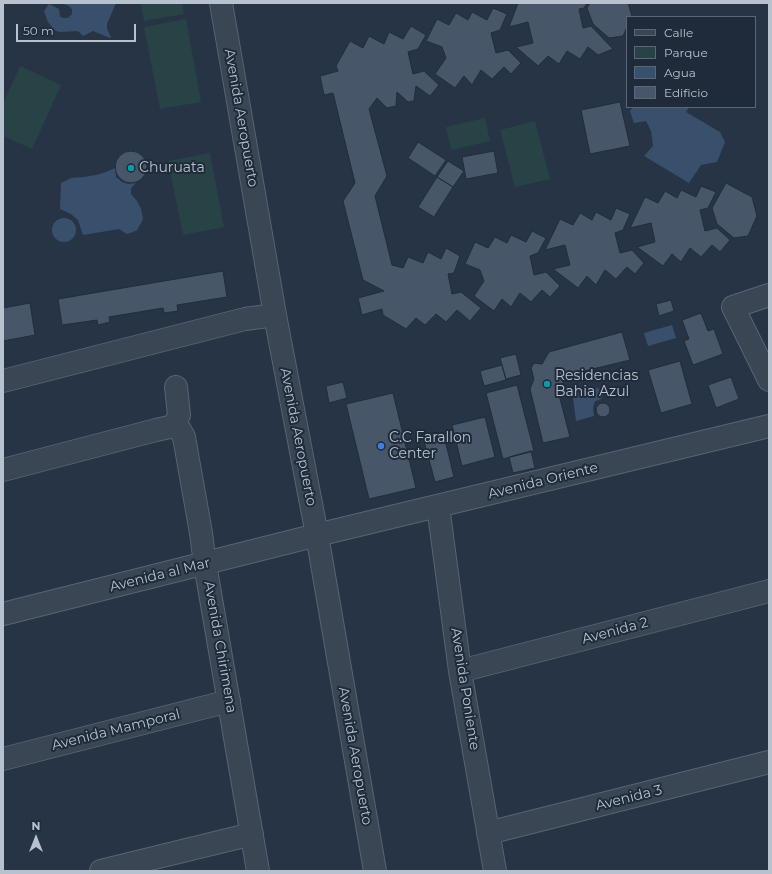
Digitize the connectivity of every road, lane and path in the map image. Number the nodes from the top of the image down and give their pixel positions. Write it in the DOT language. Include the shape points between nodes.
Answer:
graph roads {
  1 [pos="221,3"];
  2 [pos="769,295"];
  3 [pos="275,315"];
  4 [pos="769,380"];
  5 [pos="3,381"];
  6 [pos="176,387"];
  7 [pos="174,426"];
  8 [pos="769,426"];
  9 [pos="3,470"];
  10 [pos="438,506"];
  11 [pos="317,535"];
  12 [pos="205,564"];
  13 [pos="769,591"];
  14 [pos="3,614"];
  15 [pos="460,671"];
  16 [pos="229,701"];
  17 [pos="3,759"];
  18 [pos="769,762"];
  19 [pos="488,833"];
  20 [pos="252,834"];
  21 [pos="101,871"];
  22 [pos="258,871"];
  23 [pos="375,871"];
  24 [pos="495,871"];
  1 -- 3 [label="street, Avenida Aeropuerto"];
  2 -- 4 [label="street" via="734,307"];
  3 -- 5 [label="street" via="245,319"];
  3 -- 11 [label="street, Avenida Aeropuerto"];
  6 -- 7 [label="street" via="178,415"];
  7 -- 9 [label="street"];
  7 -- 12 [label="street, Avenida Chirimena" via="184,437"];
  8 -- 10 [label="street, Avenida Oriente"];
  10 -- 11 [label="street, Avenida Oriente"];
  10 -- 15 [label="street, Avenida Poniente"];
  11 -- 12 [label="street, Avenida al Mar"];
  11 -- 23 [label="street, Avenida Aeropuerto"];
  12 -- 14 [label="street, Avenida al Mar"];
  12 -- 16 [label="street, Avenida Chirimena"];
  13 -- 15 [label="street, Avenida 2"];
  15 -- 19 [label="street, Avenida Poniente"];
  16 -- 17 [label="street, Avenida Mamporal"];
  16 -- 20 [label="street, Avenida Chirimena"];
  18 -- 19 [label="street, Avenida 3"];
  19 -- 24 [label="street, Avenida Poniente"];
  20 -- 21 [label="street"];
  20 -- 22 [label="street, Avenida Chirimena"];
}
